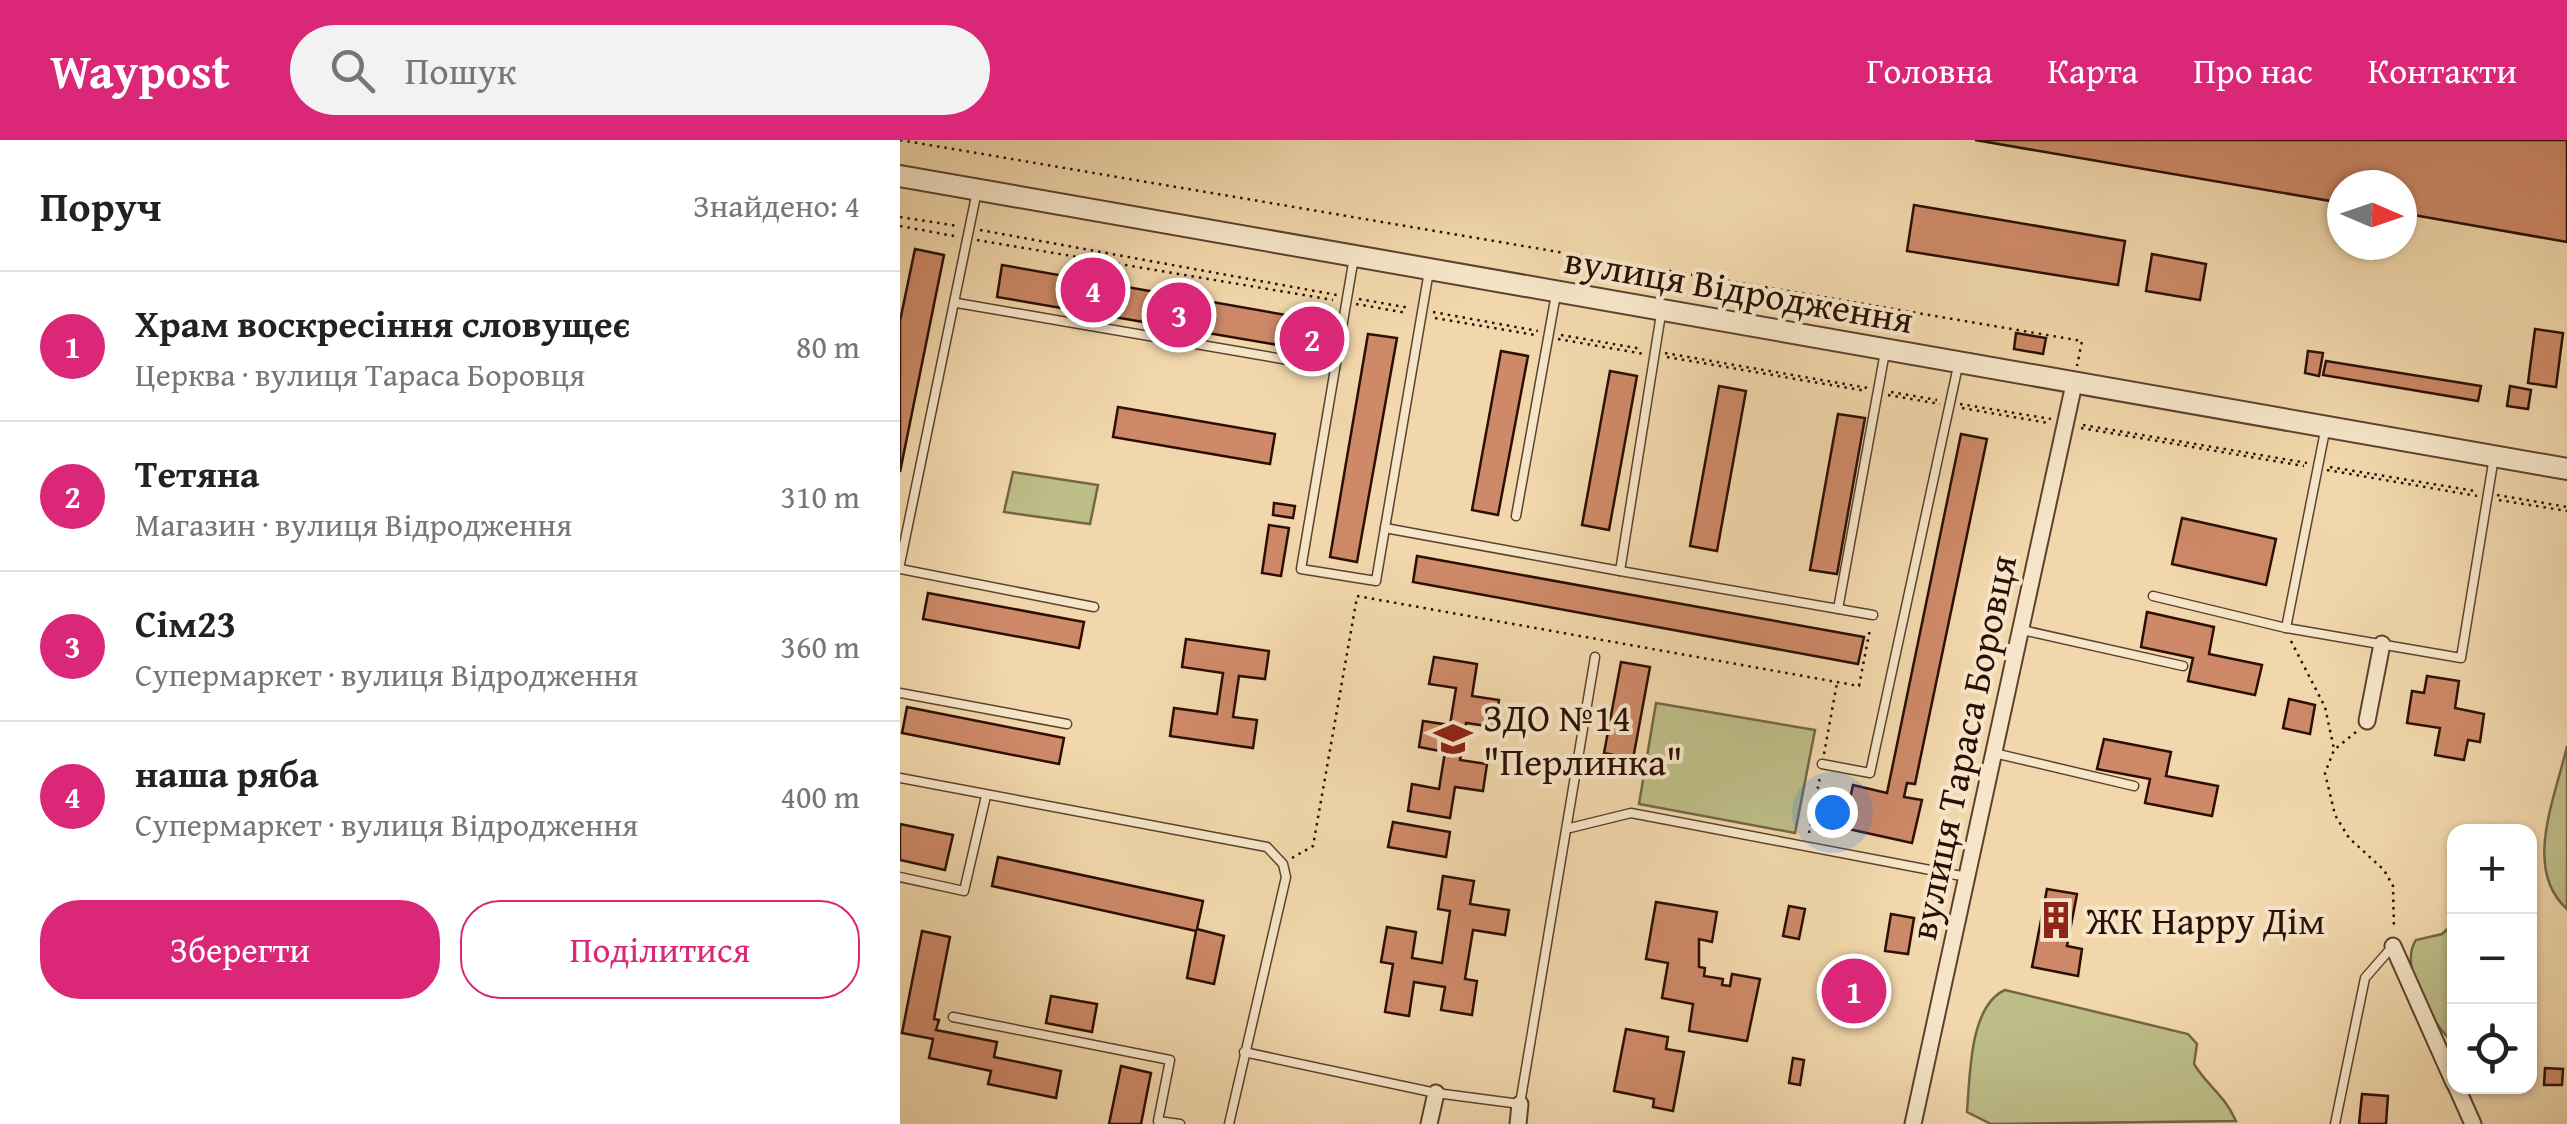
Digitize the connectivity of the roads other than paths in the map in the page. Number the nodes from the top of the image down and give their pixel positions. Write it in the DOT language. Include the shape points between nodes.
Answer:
graph roads {
  1 [pos="900,176"];
  2 [pos="978,191"];
  3 [pos="1354,257"];
  4 [pos="1429,270"];
  5 [pos="1556,293"];
  6 [pos="957,303"];
  7 [pos="1662,312"];
  8 [pos="1886,349"];
  9 [pos="1958,362"];
  10 [pos="1335,368"];
  11 [pos="2074,384"];
  12 [pos="2326,426"];
  13 [pos="2494,457"];
  14 [pos="2567,469"];
  15 [pos="1516,516"];
  16 [pos="1384,528"];
  17 [pos="900,566"];
  18 [pos="1620,570"];
  19 [pos="2152,596"];
  20 [pos="1094,607"];
  21 [pos="1838,608"];
  22 [pos="1873,615"];
  23 [pos="2286,628"];
  24 [pos="2022,630"];
  25 [pos="2382,644"];
  26 [pos="1595,657"];
  27 [pos="2184,666"];
  28 [pos="900,693"];
  29 [pos="2368,721"];
  30 [pos="1067,724"];
  31 [pos="1994,754"];
  32 [pos="1822,764"];
  33 [pos="900,778"];
  34 [pos="2134,786"];
  35 [pos="986,796"];
  36 [pos="1570,828"];
  37 [pos="900,877"];
  38 [pos="1967,877"];
  39 [pos="2393,946"];
  40 [pos="953,1017"];
  41 [pos="1244,1052"];
  42 [pos="2447,1067"];
  43 [pos="1436,1093"];
  44 [pos="2459,1094"];
  45 [pos="1520,1104"];
  46 [pos="1157,1122"];
  47 [pos="1180,1124"];
  48 [pos="1229,1124"];
  49 [pos="1429,1124"];
  50 [pos="1518,1124"];
  51 [pos="1913,1124"];
  52 [pos="2335,1124"];
  53 [pos="2473,1124"];
  1 -- 2 [label="street, вулиця Відродження"];
  2 -- 3 [label="street, вулиця Відродження"];
  2 -- 6 [label="lane"];
  3 -- 4 [label="street, вулиця Відродження"];
  3 -- 10 [label="lane"];
  4 -- 5 [label="street, вулиця Відродження"];
  4 -- 16 [label="lane"];
  5 -- 7 [label="street, вулиця Відродження"];
  5 -- 15 [label="lane"];
  6 -- 10 [label="lane"];
  6 -- 17 [label="lane"];
  7 -- 8 [label="street, вулиця Відродження"];
  7 -- 18 [label="lane"];
  8 -- 9 [label="street, вулиця Відродження"];
  8 -- 21 [label="lane"];
  9 -- 11 [label="street, вулиця Відродження"];
  9 -- 32 [label="lane" via="1870,773"];
  10 -- 16 [label="lane" via="1300,569 1376,581"];
  11 -- 12 [label="street, вулиця Відродження"];
  11 -- 24 [label="street, вулиця Тараса Боровця"];
  12 -- 13 [label="street, вулиця Відродження"];
  12 -- 23 [label="lane"];
  13 -- 14 [label="street, вулиця Відродження"];
  13 -- 25 [label="lane" via="2461,658"];
  16 -- 18 [label="lane"];
  17 -- 20 [label="lane"];
  18 -- 21 [label="lane"];
  19 -- 23 [label="lane"];
  21 -- 22 [label="lane"];
  23 -- 25 [label="lane"];
  24 -- 27 [label="lane"];
  24 -- 31 [label="street, вулиця Тараса Боровця"];
  25 -- 29 [label="street"];
  26 -- 36 [label="lane"];
  28 -- 30 [label="lane"];
  31 -- 34 [label="lane"];
  31 -- 38 [label="street, вулиця Тараса Боровця"];
  33 -- 35 [label="lane"];
  35 -- 37 [label="lane" via="964,890"];
  35 -- 41 [label="lane" via="1267,847 1286,876"];
  36 -- 38 [label="lane" via="1631,813"];
  36 -- 45 [label="lane"];
  38 -- 51 [label="street, вулиця Тараса Боровця"];
  39 -- 42 [label="street"];
  39 -- 52 [label="lane" via="2365,978"];
  40 -- 46 [label="lane" via="1170,1060"];
  41 -- 43 [label="lane"];
  41 -- 48 [label="lane"];
  43 -- 45 [label="lane"];
  43 -- 49 [label="street"];
  44 -- 53 [label="street"];
  45 -- 50 [label="street"];
  46 -- 47 [label="lane"];
}
